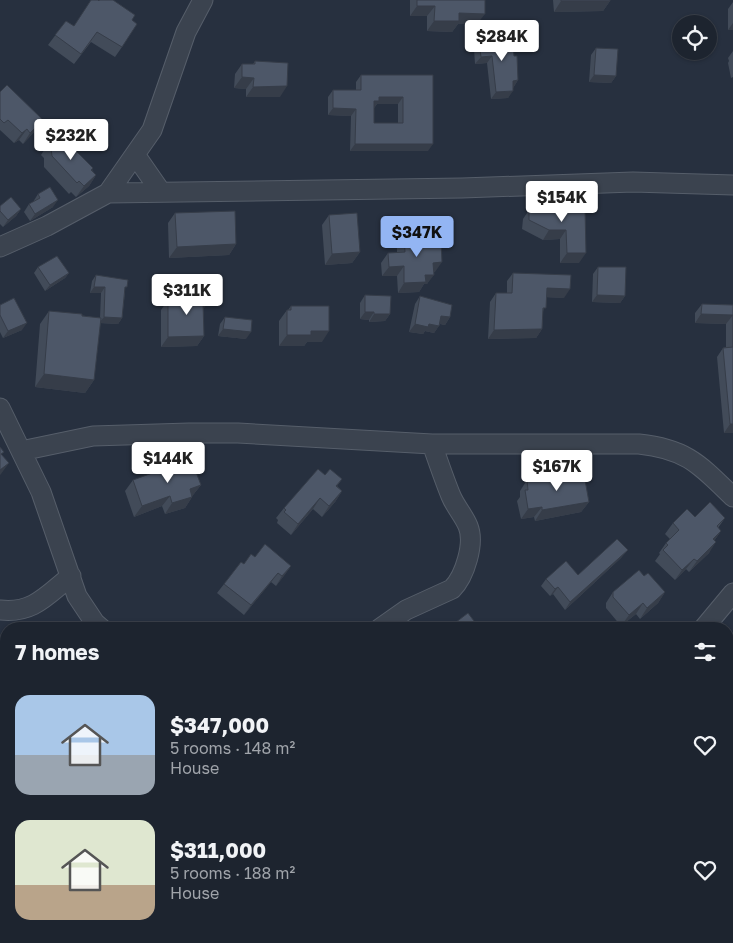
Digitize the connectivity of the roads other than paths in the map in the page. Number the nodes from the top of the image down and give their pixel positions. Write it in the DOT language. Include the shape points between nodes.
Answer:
graph roads {
  1 [pos="202,0"];
  2 [pos="136,156"];
  3 [pos="733,185"];
  4 [pos="161,192"];
  5 [pos="108,193"];
  6 [pos="0,247"];
  7 [pos="0,408"];
  8 [pos="432,444"];
  9 [pos="21,451"];
  10 [pos="733,497"];
  11 [pos="71,576"];
  12 [pos="733,593"];
  13 [pos="0,610"];
  14 [pos="94,622"];
  15 [pos="389,622"];
  16 [pos="709,622"];
  1 -- 2 [label="street" via="186,32 152,130"];
  2 -- 4 [label="street"];
  2 -- 5 [label="street"];
  3 -- 4 [label="street" via="634,182"];
  4 -- 5 [label="street"];
  5 -- 6 [label="street"];
  7 -- 9 [label="street"];
  8 -- 9 [label="street" via="189,432 93,436"];
  8 -- 10 [label="street" via="660,446 683,453"];
  8 -- 15 [label="street" via="451,498 468,526 471,540 468,555 458,584"];
  9 -- 11 [label="street" via="41,492"];
  11 -- 13 [label="street" via="30,608"];
  11 -- 14 [label="street" via="77,596"];
  12 -- 16 [label="street"];
}
